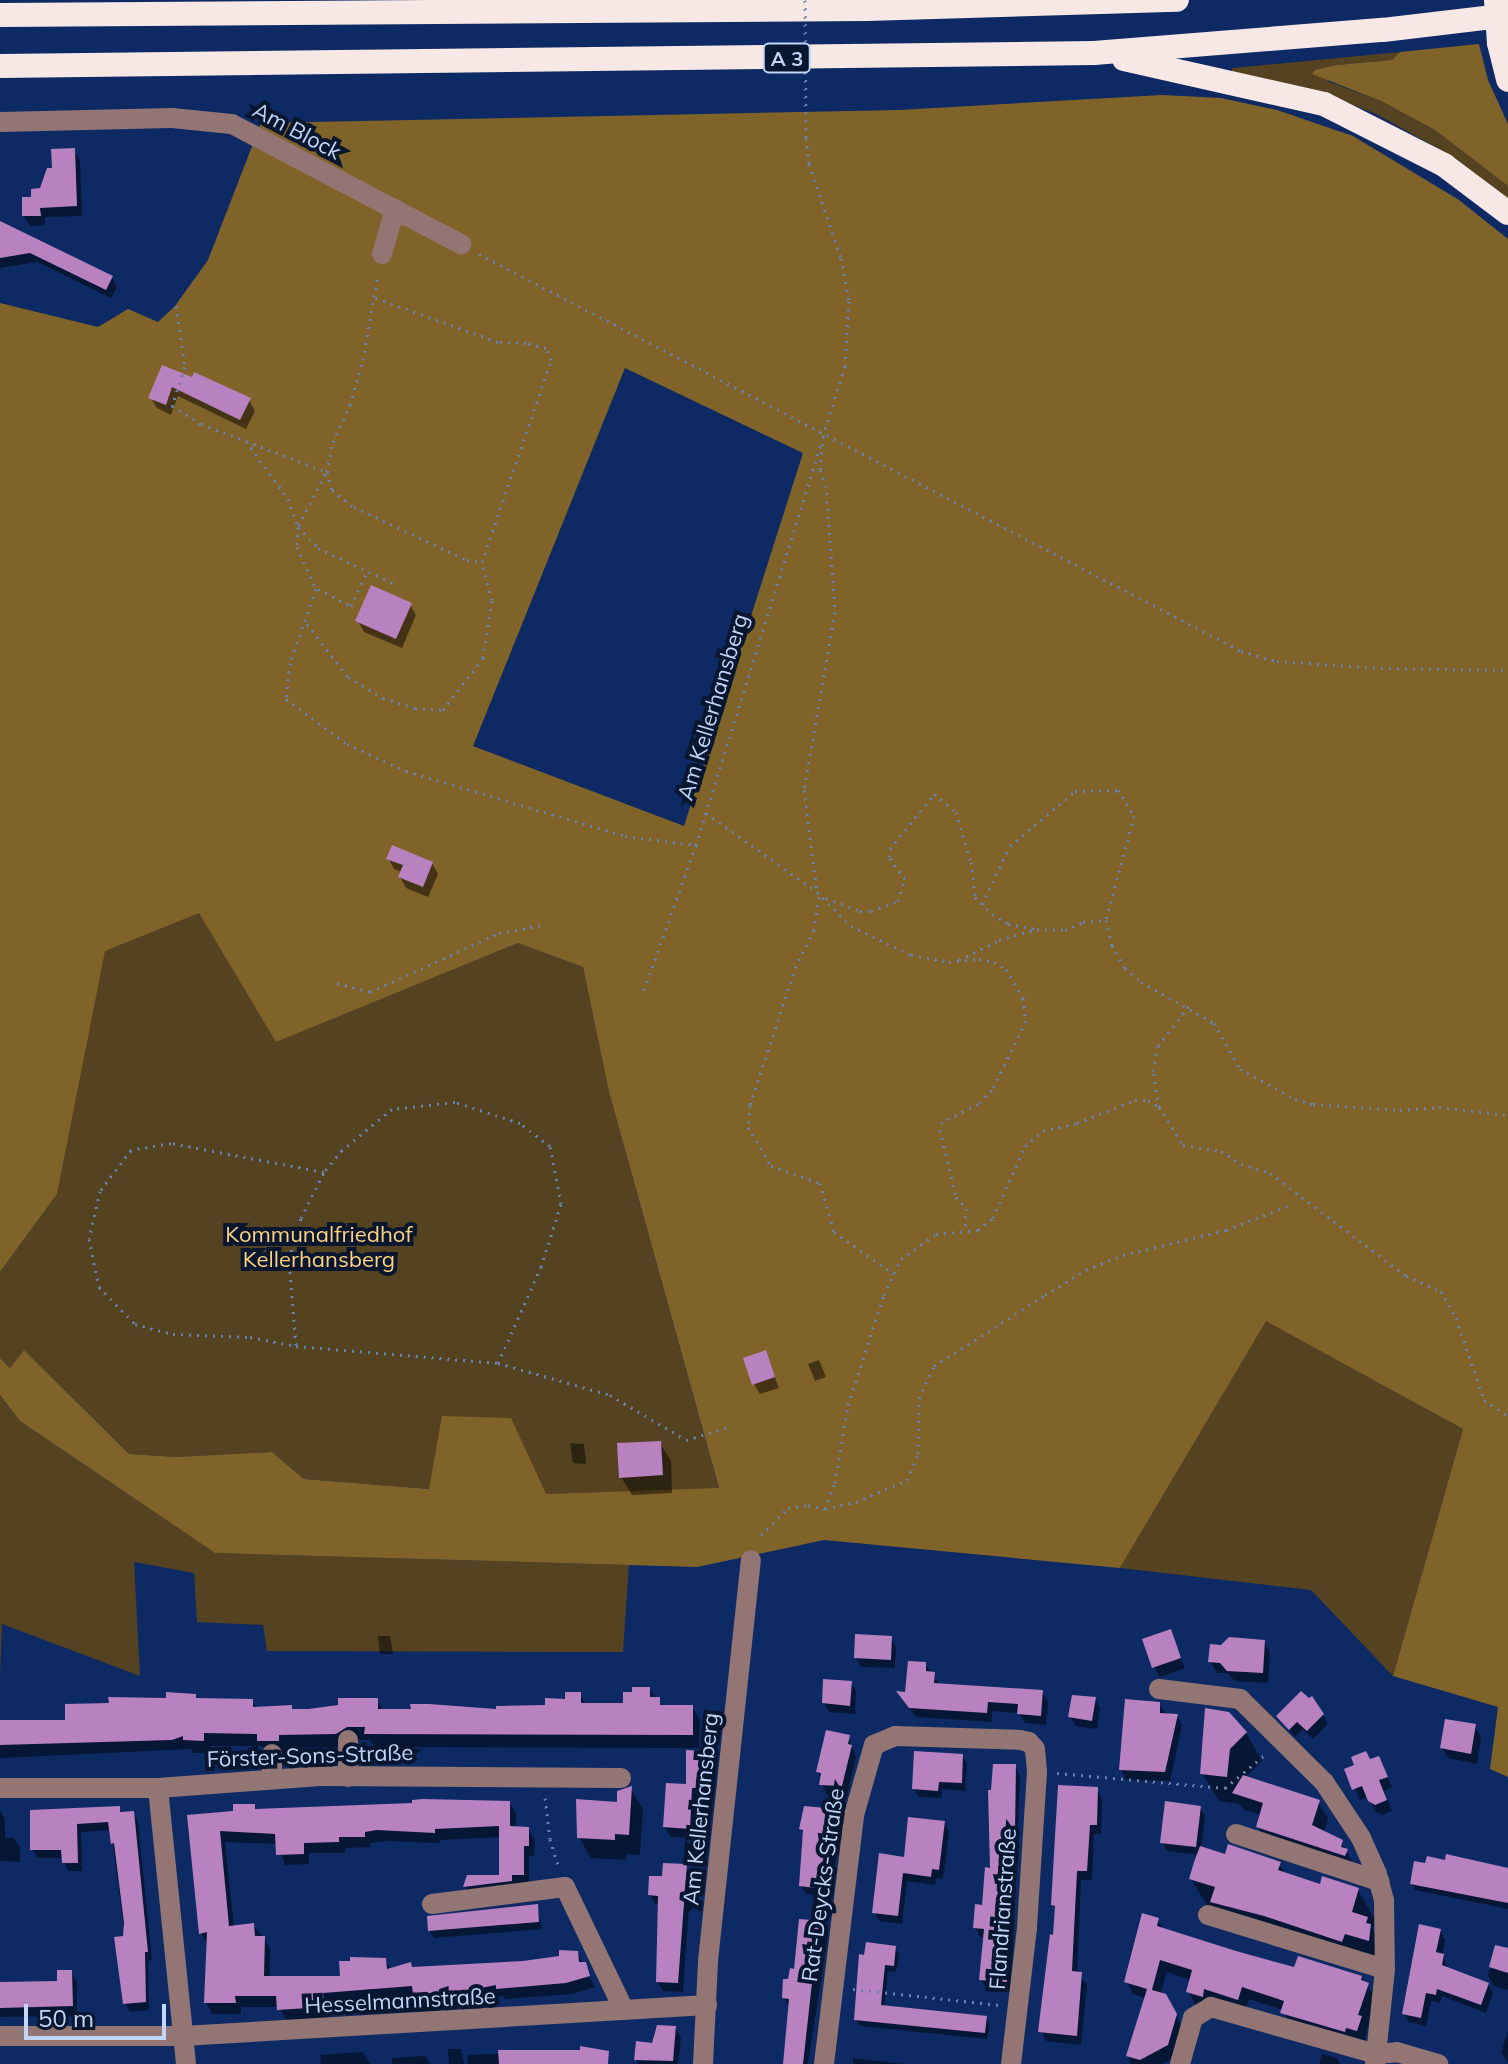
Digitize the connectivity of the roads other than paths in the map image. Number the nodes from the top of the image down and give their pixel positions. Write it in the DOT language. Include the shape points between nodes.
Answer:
graph roads {
  1 [pos="906,0"];
  2 [pos="1177,0"];
  3 [pos="1496,0"];
  4 [pos="867,9"];
  5 [pos="0,15"];
  6 [pos="1508,15"];
  7 [pos="1094,53"];
  8 [pos="0,66"];
  9 [pos="1508,80"];
  10 [pos="0,122"];
  11 [pos="395,209"];
  12 [pos="1508,213"];
  13 [pos="461,244"];
  14 [pos="382,254"];
  15 [pos="751,1560"];
  16 [pos="1159,1689"];
  17 [pos="348,1740"];
  18 [pos="272,1754"];
  19 [pos="1037,1765"];
  20 [pos="272,1777"];
  21 [pos="348,1777"];
  22 [pos="621,1778"];
  23 [pos="0,1788"];
  24 [pos="158,1788"];
  25 [pos="1236,1834"];
  26 [pos="1379,1881"];
  27 [pos="432,1904"];
  28 [pos="1208,1915"];
  29 [pos="1385,1969"];
  30 [pos="707,2005"];
  31 [pos="624,2010"];
  32 [pos="0,2036"];
  33 [pos="183,2036"];
  34 [pos="1375,2059"];
  35 [pos="186,2064"];
  36 [pos="703,2064"];
  37 [pos="824,2064"];
  38 [pos="1011,2064"];
  39 [pos="1180,2064"];
  40 [pos="1438,2064"];
  1 -- 4 [label="highway"];
  2 -- 4 [label="highway, A 3"];
  3 -- 9 [label="highway, bridge"];
  4 -- 5 [label="highway, A 3"];
  6 -- 7 [label="highway, A 3"];
  7 -- 8 [label="highway, A 3"];
  7 -- 12 [label="highway" via="1324,104 1444,165"];
  10 -- 11 [label="street, Am Block" via="172,118 232,124"];
  11 -- 13 [label="street, Am Block"];
  11 -- 14 [label="street"];
  15 -- 30 [label="street, Am Kellerhansberg"];
  16 -- 26 [label="street" via="1240,1699 1324,1782 1361,1838"];
  17 -- 21 [label="street"];
  18 -- 20 [label="street"];
  19 -- 37 [label="street, Rat-Deycks-Straße" via="1029,1742 1020,1740 895,1736 874,1745 854,1815"];
  19 -- 38 [label="street, Flandrianstraße" via="1020,2008"];
  20 -- 21 [label="street, Förster-Sons-Straße"];
  20 -- 24 [label="street, Förster-Sons-Straße"];
  21 -- 22 [label="street, Förster-Sons-Straße"];
  23 -- 24 [label="street, Förster-Sons-Straße"];
  24 -- 33 [label="street"];
  25 -- 26 [label="street"];
  26 -- 29 [label="street"];
  27 -- 31 [label="street" via="565,1887"];
  28 -- 29 [label="street"];
  29 -- 34 [label="street"];
  30 -- 31 [label="street, Hesselmannstraße"];
  30 -- 36 [label="street, Am Kellerhansberg"];
  31 -- 33 [label="street, Hesselmannstraße"];
  32 -- 33 [label="street, Hesselmannstraße"];
  33 -- 35 [label="street"];
  34 -- 39 [label="street" via="1211,2007 1193,2018"];
  34 -- 40 [label="street" via="1397,2052"];
}
